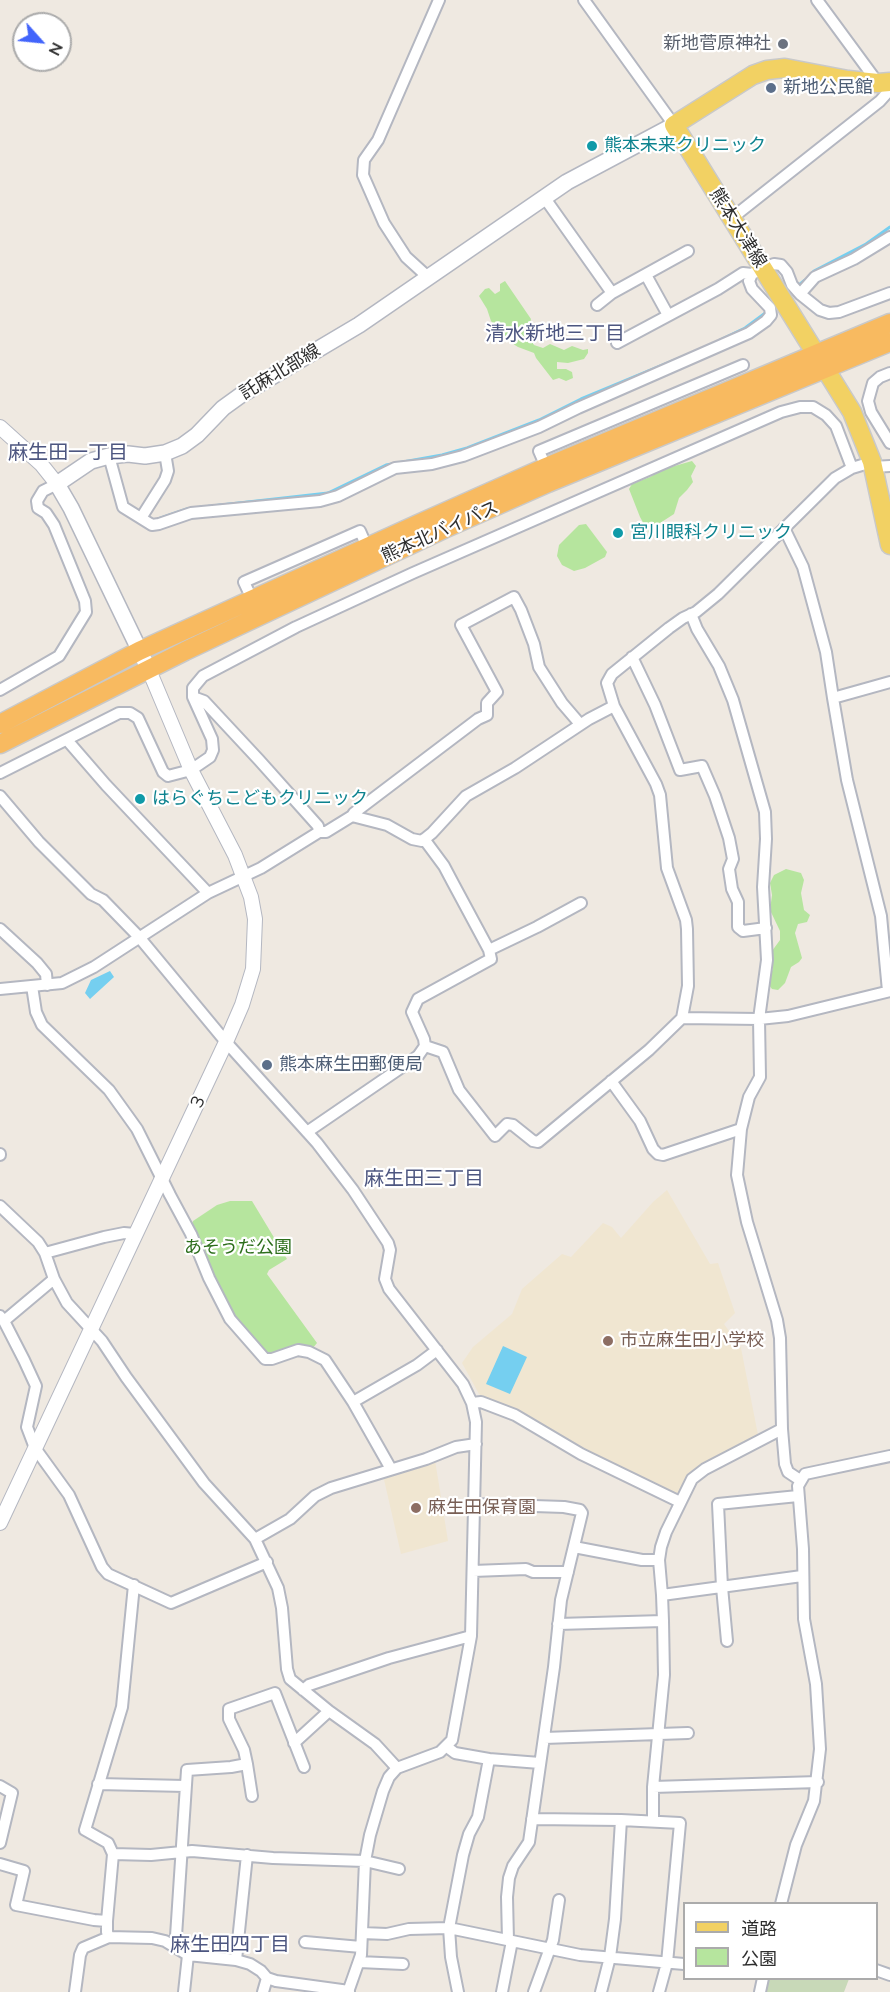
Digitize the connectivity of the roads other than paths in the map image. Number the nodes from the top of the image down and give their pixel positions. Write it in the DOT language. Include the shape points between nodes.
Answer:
graph roads {
  1 [pos="439,0"];
  2 [pos="584,0"];
  3 [pos="817,0"];
  4 [pos="886,83"];
  5 [pos="674,125"];
  6 [pos="544,197"];
  7 [pos="732,218"];
  8 [pos="890,237"];
  9 [pos="688,251"];
  10 [pos="758,271"];
  11 [pos="646,275"];
  12 [pos="429,278"];
  13 [pos="890,292"];
  14 [pos="612,293"];
  15 [pos="800,294"];
  16 [pos="597,305"];
  17 [pos="668,315"];
  18 [pos="890,322"];
  19 [pos="890,342"];
  20 [pos="617,343"];
  21 [pos="820,362"];
  22 [pos="743,365"];
  23 [pos="890,373"];
  24 [pos="677,402"];
  25 [pos="0,427"];
  26 [pos="890,443"];
  27 [pos="165,453"];
  28 [pos="109,456"];
  29 [pos="878,465"];
  30 [pos="852,468"];
  31 [pos="57,484"];
  32 [pos="141,518"];
  33 [pos="784,528"];
  34 [pos="890,545"];
  35 [pos="691,614"];
  36 [pos="139,651"];
  37 [pos="632,657"];
  38 [pos="148,670"];
  39 [pos="890,682"];
  40 [pos="0,690"];
  41 [pos="192,697"];
  42 [pos="833,698"];
  43 [pos="614,706"];
  44 [pos="0,724"];
  45 [pos="580,724"];
  46 [pos="67,740"];
  47 [pos="0,744"];
  48 [pos="191,770"];
  49 [pos="0,773"];
  50 [pos="0,796"];
  51 [pos="352,816"];
  52 [pos="319,832"];
  53 [pos="424,839"];
  54 [pos="243,876"];
  55 [pos="208,893"];
  56 [pos="581,903"];
  57 [pos="766,928"];
  58 [pos="0,929"];
  59 [pos="139,937"];
  60 [pos="489,950"];
  61 [pos="47,985"];
  62 [pos="32,986"];
  63 [pos="0,989"];
  64 [pos="889,991"];
  65 [pos="682,1018"];
  66 [pos="759,1019"];
  67 [pos="226,1042"];
  68 [pos="425,1046"];
  69 [pos="611,1081"];
  70 [pos="741,1129"];
  71 [pos="307,1132"];
  72 [pos="161,1178"];
  73 [pos="0,1206"];
  74 [pos="135,1234"];
  75 [pos="45,1253"];
  76 [pos="54,1279"];
  77 [pos="2,1319"];
  78 [pos="91,1329"];
  79 [pos="437,1350"];
  80 [pos="353,1402"];
  81 [pos="472,1402"];
  82 [pos="782,1429"];
  83 [pos="476,1444"];
  84 [pos="35,1448"];
  85 [pos="890,1456"];
  86 [pos="391,1469"];
  87 [pos="800,1480"];
  88 [pos="798,1496"];
  89 [pos="680,1502"];
  90 [pos="474,1504"];
  91 [pos="0,1523"];
  92 [pos="255,1539"];
  93 [pos="574,1547"];
  94 [pos="659,1560"];
  95 [pos="267,1562"];
  96 [pos="473,1571"];
  97 [pos="568,1572"];
  98 [pos="802,1576"];
  99 [pos="134,1585"];
  100 [pos="722,1587"];
  101 [pos="662,1595"];
  102 [pos="663,1621"];
  103 [pos="558,1624"];
  104 [pos="471,1636"];
  105 [pos="727,1641"];
  106 [pos="303,1690"];
  107 [pos="329,1711"];
  108 [pos="688,1733"];
  109 [pos="657,1734"];
  110 [pos="544,1738"];
  111 [pos="294,1743"];
  112 [pos="447,1747"];
  113 [pos="489,1759"];
  114 [pos="540,1763"];
  115 [pos="248,1764"];
  116 [pos="304,1767"];
  117 [pos="397,1768"];
  118 [pos="818,1782"];
  119 [pos="98,1784"];
  120 [pos="0,1786"];
  121 [pos="185,1786"];
  122 [pos="653,1787"];
  123 [pos="252,1796"];
  124 [pos="532,1820"];
  125 [pos="621,1820"];
  126 [pos="653,1820"];
  127 [pos="0,1843"];
  128 [pos="181,1851"];
  129 [pos="113,1854"];
  130 [pos="247,1855"];
  131 [pos="365,1861"];
  132 [pos="0,1864"];
  133 [pos="399,1869"];
  134 [pos="559,1900"];
  135 [pos="782,1902"];
  136 [pos="107,1921"];
  137 [pos="449,1928"];
  138 [pos="362,1933"];
  139 [pos="109,1937"];
  140 [pos="510,1941"];
  141 [pos="305,1942"];
  142 [pos="173,1945"];
  143 [pos="361,1947"];
  144 [pos="550,1949"];
  145 [pos="188,1955"];
  146 [pos="610,1957"];
  147 [pos="236,1960"];
  148 [pos="359,1962"];
  149 [pos="667,1963"];
  150 [pos="403,1964"];
  151 [pos="683,1964"];
  152 [pos="267,1978"];
  153 [pos="349,1991"];
  154 [pos="75,1992"];
  155 [pos="184,1992"];
  156 [pos="263,1992"];
  157 [pos="458,1992"];
  158 [pos="502,1992"];
  159 [pos="534,1992"];
  160 [pos="601,1992"];
  161 [pos="659,1992"];
  1 -- 12 [label="street" via="378,140 364,160 363,175 384,223 406,257"];
  2 -- 5 [label="street"];
  3 -- 4 [label="street"];
  4 -- 5 [label="main road" via="785,68 767,69"];
  4 -- 7 [label="street" via="887,93 880,101"];
  5 -- 6 [label="main road, 託麻北部線"];
  5 -- 7 [label="main road, 熊本大津線"];
  6 -- 12 [label="main road, 託麻北部線"];
  6 -- 14 [label="street"];
  7 -- 10 [label="main road, 熊本大津線"];
  8 -- 15 [label="street" via="815,277"];
  9 -- 11 [label="street"];
  10 -- 15 [label="street" via="781,265"];
  10 -- 17 [label="street" via="743,273"];
  10 -- 21 [label="main road, 熊本大津線"];
  10 -- 32 [label="street" via="749,281 770,308 771,315 766,321 749,333 539,427 463,456 395,468 320,501 191,513 152,525"];
  11 -- 14 [label="street"];
  11 -- 17 [label="street"];
  12 -- 27 [label="main road, 託麻北部線" via="241,395 182,446"];
  13 -- 15 [label="street" via="829,313"];
  14 -- 16 [label="street"];
  17 -- 20 [label="street"];
  18 -- 21 [label="highway, 熊本北バイパス"];
  19 -- 21 [label="highway, 熊本北バイパス"];
  21 -- 24 [label="highway, 熊本北バイパス"];
  21 -- 29 [label="main road, 熊本大津線" via="852,412"];
  21 -- 38 [label="highway, 熊本北バイパス" via="444,529"];
  22 -- 24 [label="street"];
  23 -- 26 [label="street" via="873,383 868,401"];
  24 -- 36 [label="highway, 熊本北バイパス" via="546,467"];
  25 -- 31 [label="street"];
  27 -- 28 [label="main road, 託麻北部線"];
  27 -- 32 [label="street" via="165,480"];
  28 -- 31 [label="main road, 託麻北部線" via="91,460"];
  28 -- 32 [label="street" via="123,507"];
  29 -- 30 [label="street"];
  29 -- 34 [label="main road, 熊本大津線"];
  30 -- 33 [label="street" via="835,478"];
  30 -- 41 [label="street" via="836,426 826,415 813,407 781,412 296,627 203,676 193,688"];
  31 -- 36 [label="main road"];
  31 -- 40 [label="street" via="43,491 38,508 54,525 86,612 59,656"];
  33 -- 35 [label="street" via="742,573"];
  33 -- 42 [label="street" via="803,567 826,652"];
  35 -- 37 [label="street"];
  35 -- 57 [label="street" via="733,700 765,812"];
  36 -- 38 [label="main road"];
  36 -- 44 [label="highway, 熊本北バイパス"];
  37 -- 43 [label="street" via="607,683"];
  37 -- 57 [label="street" via="680,770 702,766 715,796 733,859 729,869 738,902 738,927 743,931"];
  38 -- 47 [label="highway, 熊本北バイパス"];
  38 -- 48 [label="street, 3"];
  39 -- 42 [label="street"];
  41 -- 48 [label="street" via="213,750 210,757"];
  41 -- 52 [label="street" via="204,701 318,826"];
  42 -- 64 [label="street" via="847,780 882,916"];
  43 -- 45 [label="street"];
  43 -- 65 [label="street" via="660,795 667,868 687,929 688,986"];
  45 -- 51 [label="street" via="539,667 534,644 514,597 461,625 497,692 487,703 487,715"];
  45 -- 53 [label="street" via="466,796"];
  46 -- 48 [label="street" via="119,713 130,713 138,718 163,772 168,776"];
  46 -- 49 [label="street"];
  46 -- 55 [label="street"];
  48 -- 54 [label="street, 3"];
  50 -- 59 [label="street" via="54,857"];
  51 -- 52 [label="street" via="326,832"];
  51 -- 53 [label="street" via="387,825 412,839"];
  52 -- 54 [label="street"];
  53 -- 60 [label="street" via="444,866"];
  54 -- 55 [label="street"];
  54 -- 67 [label="street, 3" via="255,919 253,969"];
  55 -- 59 [label="street"];
  56 -- 60 [label="street"];
  57 -- 66 [label="street" via="767,960"];
  58 -- 61 [label="street" via="37,963 46,974"];
  59 -- 61 [label="street" via="75,977"];
  59 -- 67 [label="street"];
  60 -- 68 [label="street" via="491,959 418,999 412,1012"];
  61 -- 62 [label="street"];
  62 -- 63 [label="street"];
  62 -- 72 [label="street" via="42,1025 109,1090 137,1129"];
  64 -- 66 [label="street" via="788,1016"];
  65 -- 66 [label="street"];
  65 -- 69 [label="street"];
  66 -- 70 [label="street" via="760,1077 749,1096"];
  67 -- 71 [label="street"];
  67 -- 72 [label="street, 3"];
  68 -- 69 [label="street" via="443,1052 459,1090 495,1136 507,1124 533,1141 540,1141"];
  68 -- 71 [label="street" via="418,1056"];
  69 -- 70 [label="street" via="640,1120 658,1154"];
  70 -- 82 [label="street" via="737,1175 778,1326"];
  71 -- 79 [label="street" via="388,1243 385,1279 389,1289"];
  72 -- 74 [label="street, 3"];
  72 -- 80 [label="street" via="230,1319 258,1353 265,1359 298,1350 319,1356"];
  73 -- 75 [label="street"];
  74 -- 75 [label="street" via="104,1237"];
  74 -- 78 [label="street, 3"];
  75 -- 76 [label="street"];
  76 -- 77 [label="street"];
  76 -- 78 [label="street" via="67,1303"];
  77 -- 84 [label="street" via="36,1386 27,1427"];
  78 -- 84 [label="street, 3"];
  78 -- 92 [label="street" via="204,1483"];
  79 -- 80 [label="street"];
  79 -- 81 [label="street"];
  80 -- 86 [label="street"];
  81 -- 83 [label="street"];
  81 -- 89 [label="street" via="515,1415 581,1455"];
  82 -- 87 [label="street" via="785,1464 788,1472"];
  82 -- 89 [label="street" via="705,1469 692,1479"];
  83 -- 86 [label="street"];
  83 -- 90 [label="street"];
  84 -- 91 [label="street, 3"];
  84 -- 99 [label="street" via="69,1495 102,1567 108,1574"];
  85 -- 87 [label="street" via="805,1474"];
  86 -- 92 [label="street" via="330,1488 290,1519"];
  87 -- 88 [label="street"];
  88 -- 98 [label="street"];
  88 -- 100 [label="street" via="718,1504"];
  89 -- 94 [label="street"];
  90 -- 93 [label="street" via="580,1510"];
  90 -- 96 [label="street"];
  92 -- 95 [label="street"];
  93 -- 94 [label="street"];
  93 -- 97 [label="street"];
  94 -- 101 [label="street"];
  95 -- 99 [label="street" via="171,1603"];
  95 -- 106 [label="street" via="282,1608 286,1669"];
  96 -- 97 [label="street"];
  96 -- 104 [label="street"];
  97 -- 103 [label="street"];
  98 -- 100 [label="street"];
  98 -- 118 [label="street" via="804,1619 819,1716"];
  99 -- 119 [label="street" via="122,1707"];
  100 -- 101 [label="street"];
  100 -- 105 [label="street"];
  101 -- 102 [label="street"];
  102 -- 103 [label="street"];
  102 -- 109 [label="street" via="664,1675"];
  103 -- 110 [label="street"];
  104 -- 106 [label="street" via="389,1658"];
  104 -- 112 [label="street" via="452,1740"];
  106 -- 107 [label="street"];
  107 -- 111 [label="street"];
  107 -- 117 [label="street" via="375,1744"];
  108 -- 109 [label="street"];
  109 -- 110 [label="street"];
  109 -- 122 [label="street"];
  110 -- 114 [label="street"];
  111 -- 115 [label="street" via="275,1693 229,1709"];
  111 -- 116 [label="street"];
  112 -- 113 [label="street" via="455,1753"];
  112 -- 117 [label="street"];
  113 -- 114 [label="street"];
  113 -- 137 [label="street" via="478,1817 461,1864"];
  114 -- 124 [label="street"];
  115 -- 121 [label="street" via="187,1770"];
  115 -- 123 [label="street"];
  117 -- 131 [label="street" via="383,1791"];
  118 -- 122 [label="street"];
  118 -- 135 [label="street"];
  119 -- 121 [label="street"];
  119 -- 129 [label="street" via="85,1830 108,1843"];
  120 -- 127 [label="street" via="12,1793"];
  121 -- 128 [label="street"];
  122 -- 126 [label="street"];
  124 -- 125 [label="street"];
  124 -- 140 [label="street" via="529,1842 509,1878"];
  125 -- 126 [label="street"];
  125 -- 146 [label="street"];
  126 -- 149 [label="street" via="680,1822"];
  128 -- 129 [label="street" via="151,1856"];
  128 -- 130 [label="street"];
  128 -- 142 [label="street"];
  129 -- 136 [label="street"];
  130 -- 131 [label="street"];
  130 -- 147 [label="street"];
  131 -- 133 [label="street"];
  131 -- 138 [label="street"];
  132 -- 136 [label="street" via="24,1871 16,1905"];
  134 -- 144 [label="street"];
  136 -- 139 [label="street"];
  137 -- 138 [label="street"];
  137 -- 140 [label="street"];
  137 -- 157 [label="street"];
  138 -- 143 [label="street"];
  139 -- 142 [label="street" via="152,1938"];
  139 -- 154 [label="street" via="83,1948"];
  140 -- 144 [label="street"];
  140 -- 158 [label="street"];
  141 -- 143 [label="street"];
  142 -- 145 [label="street"];
  143 -- 148 [label="street"];
  144 -- 146 [label="street"];
  144 -- 159 [label="street"];
  145 -- 147 [label="street"];
  145 -- 155 [label="street"];
  146 -- 149 [label="street"];
  146 -- 160 [label="street"];
  147 -- 152 [label="street" via="250,1964"];
  148 -- 150 [label="street"];
  148 -- 153 [label="street"];
  149 -- 151 [label="street"];
  149 -- 161 [label="street"];
  152 -- 153 [label="street"];
  152 -- 156 [label="street"];
}
